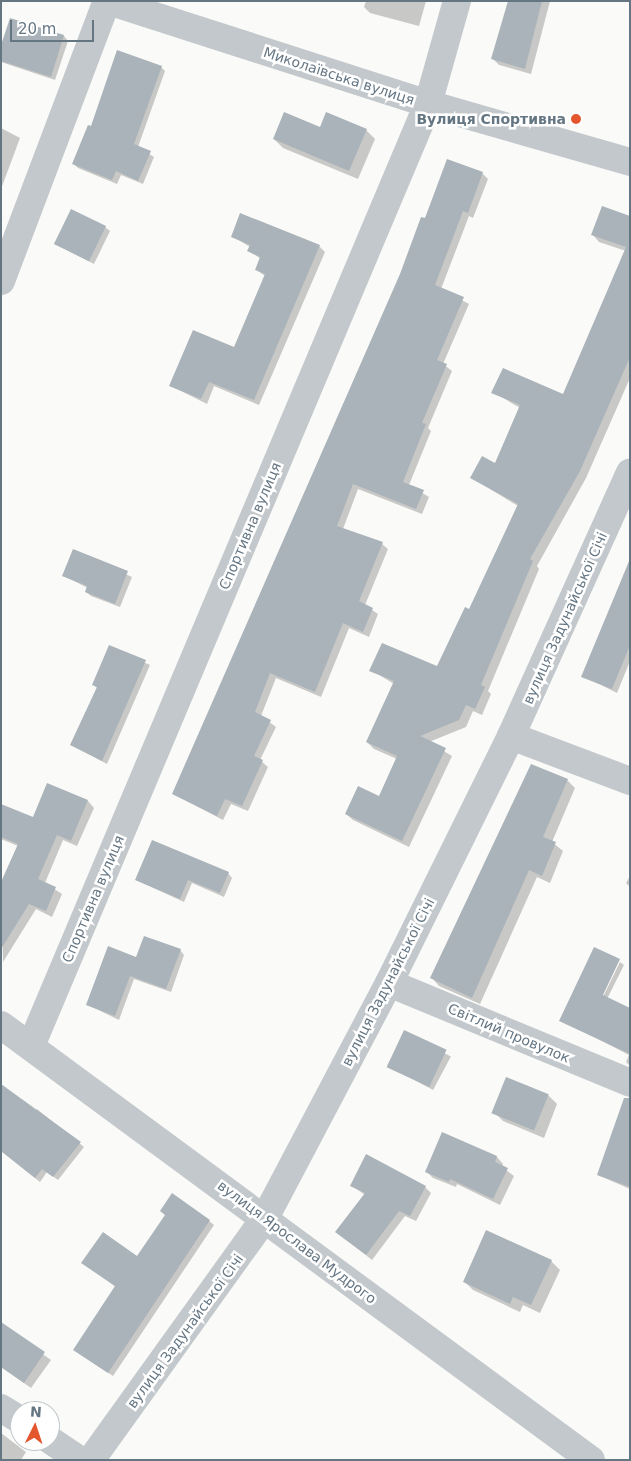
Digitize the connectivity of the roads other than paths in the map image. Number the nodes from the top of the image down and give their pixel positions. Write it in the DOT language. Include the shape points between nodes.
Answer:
graph roads {
  1 [pos="108,1"];
  2 [pos="457,1"];
  3 [pos="428,104"];
  4 [pos="630,162"];
  5 [pos="1,282"];
  6 [pos="628,482"];
  7 [pos="511,736"];
  8 [pos="630,781"];
  9 [pos="389,983"];
  10 [pos="1,1025"];
  11 [pos="31,1046"];
  12 [pos="630,1083"];
  13 [pos="265,1218"];
  14 [pos="60,1447"];
  15 [pos="80,1460"];
  16 [pos="91,1460"];
  17 [pos="591,1460"];
  1 -- 3 [label="street, Миколаївська вулиця"];
  1 -- 5 [label="street"];
  2 -- 3 [label="street, Спортивна вулиця"];
  3 -- 4 [label="street, Миколаївська вулиця"];
  3 -- 11 [label="street, Спортивна вулиця"];
  6 -- 7 [label="street, вулиця Задунайської Січі"];
  7 -- 8 [label="street"];
  7 -- 9 [label="street, вулиця Задунайської Січі"];
  9 -- 12 [label="street, Світлий провулок"];
  9 -- 13 [label="street, вулиця Задунайської Січі"];
  10 -- 11 [label="street, вулиця Ярослава Мудрого"];
  11 -- 13 [label="street, вулиця Ярослава Мудрого"];
  13 -- 16 [label="street, вулиця Задунайської Січі"];
  13 -- 17 [label="street, вулиця Ярослава Мудрого"];
  14 -- 15 [label="street"];
}
